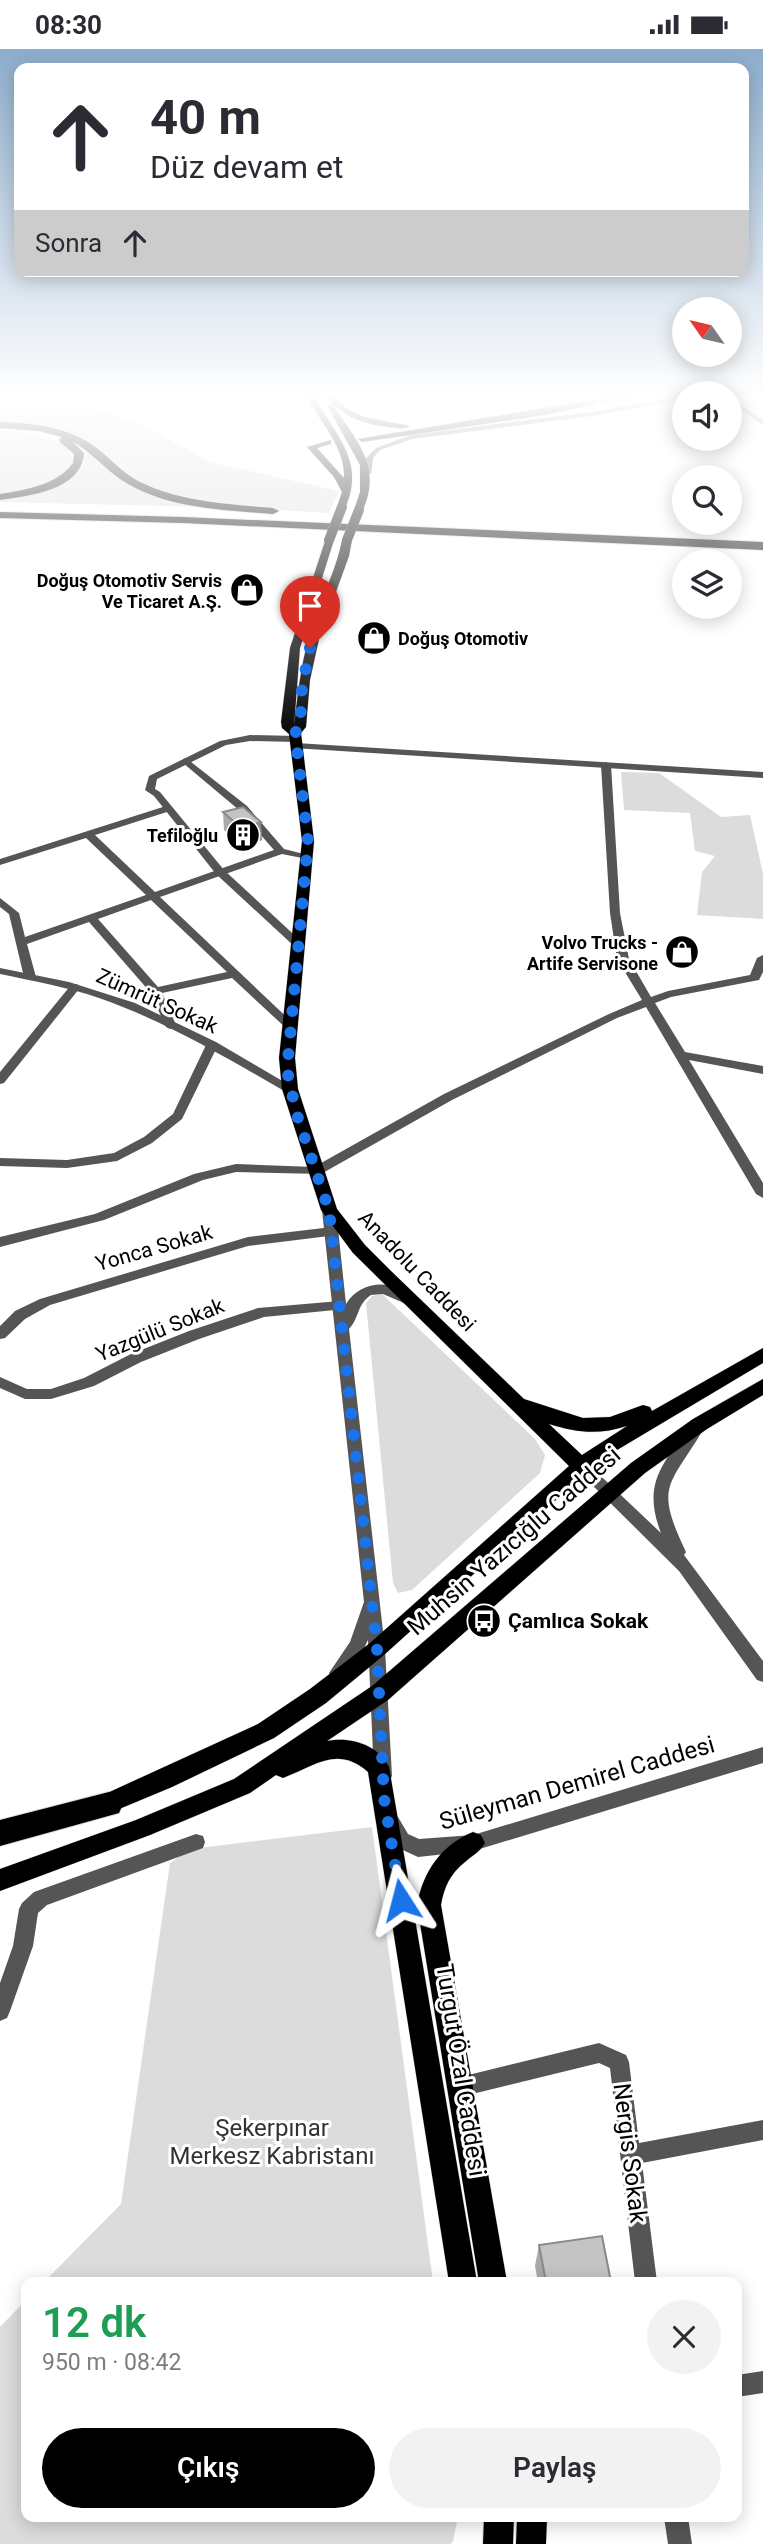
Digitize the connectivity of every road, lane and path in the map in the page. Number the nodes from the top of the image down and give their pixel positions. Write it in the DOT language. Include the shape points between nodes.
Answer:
graph roads {
  1 [pos="61,509"];
  2 [pos="263,509"];
  3 [pos="341,509"];
  4 [pos="359,509"];
  5 [pos="0,515"];
  6 [pos="183,520"];
  7 [pos="0,521"];
  8 [pos="449,525"];
  9 [pos="613,537"];
  10 [pos="763,538"];
  11 [pos="763,546"];
  12 [pos="296,739"];
  13 [pos="186,761"];
  14 [pos="606,765"];
  15 [pos="763,775"];
  16 [pos="166,809"];
  17 [pos="87,833"];
  18 [pos="281,851"];
  19 [pos="307,856"];
  20 [pos="0,862"];
  21 [pos="220,872"];
  22 [pos="154,895"];
  23 [pos="0,901"];
  24 [pos="91,917"];
  25 [pos="21,942"];
  26 [pos="299,944"];
  27 [pos="763,958"];
  28 [pos="0,971"];
  29 [pos="233,974"];
  30 [pos="759,977"];
  31 [pos="30,978"];
  32 [pos="75,987"];
  33 [pos="155,991"];
  34 [pos="648,1002"];
  35 [pos="170,1025"];
  36 [pos="291,1027"];
  37 [pos="212,1045"];
  38 [pos="679,1055"];
  39 [pos="763,1070"];
  40 [pos="0,1080"];
  41 [pos="290,1089"];
  42 [pos="0,1162"];
  43 [pos="316,1171"];
  44 [pos="763,1194"];
  45 [pos="329,1210"];
  46 [pos="332,1231"];
  47 [pos="0,1242"];
  48 [pos="414,1303"];
  49 [pos="340,1306"];
  50 [pos="0,1334"];
  51 [pos="344,1339"];
  52 [pos="763,1355"];
  53 [pos="741,1366"];
  54 [pos="0,1382"];
  55 [pos="763,1386"];
  56 [pos="516,1402"];
  57 [pos="700,1423"];
  58 [pos="581,1466"];
  59 [pos="609,1492"];
  60 [pos="685,1566"];
  61 [pos="371,1592"];
  62 [pos="377,1649"];
  63 [pos="763,1675"];
  64 [pos="380,1693"];
  65 [pos="318,1696"];
  66 [pos="761,1755"];
  67 [pos="242,1786"];
  68 [pos="385,1802"];
  69 [pos="109,1804"];
  70 [pos="0,1833"];
  71 [pos="196,1842"];
  72 [pos="473,1843"];
  73 [pos="0,1846"];
  74 [pos="0,1881"];
  75 [pos="0,2011"];
  76 [pos="460,2087"];
  77 [pos="763,2130"];
  78 [pos="630,2155"];
  79 [pos="462,2277"];
  80 [pos="491,2277"];
  81 [pos="645,2277"];
  82 [pos="763,2382"];
  83 [pos="742,2385"];
  84 [pos="499,2522"];
  85 [pos="532,2522"];
  86 [pos="677,2522"];
  87 [pos="498,2544"];
  88 [pos="534,2544"];
  89 [pos="680,2544"];
  1 -- 8 [label="highway"];
  2 -- 8 [label="highway"];
  3 -- 12 [label="main road, Anadolu Caddesi, bridge" via="295,648 287,722"];
  4 -- 12 [label="main road, Anadolu Caddesi, bridge" via="310,648"];
  5 -- 6 [label="highway"];
  6 -- 7 [label="highway"];
  6 -- 9 [label="highway"];
  8 -- 9 [label="highway"];
  9 -- 10 [label="highway"];
  9 -- 11 [label="highway"];
  12 -- 13 [label="street" via="233,741"];
  12 -- 14 [label="street"];
  12 -- 19 [label="main road, Anadolu Caddesi"];
  13 -- 16 [label="street" via="152,778 149,784"];
  13 -- 18 [label="street" via="243,808"];
  14 -- 15 [label="street"];
  14 -- 34 [label="street" via="615,913 623,959"];
  16 -- 17 [label="street"];
  16 -- 21 [label="street"];
  17 -- 20 [label="street"];
  17 -- 22 [label="street"];
  18 -- 19 [label="street"];
  18 -- 21 [label="street"];
  19 -- 26 [label="main road, Anadolu Caddesi"];
  21 -- 22 [label="street"];
  21 -- 26 [label="street"];
  22 -- 24 [label="street"];
  22 -- 29 [label="street"];
  23 -- 25 [label="street" via="13,913"];
  24 -- 25 [label="street"];
  24 -- 33 [label="street"];
  25 -- 31 [label="street"];
  26 -- 36 [label="main road, Anadolu Caddesi"];
  27 -- 30 [label="street"];
  28 -- 31 [label="street, Zümrüt Sokak"];
  29 -- 33 [label="street"];
  29 -- 36 [label="street"];
  30 -- 34 [label="street"];
  31 -- 32 [label="street, Zümrüt Sokak"];
  32 -- 35 [label="street, Zümrüt Sokak"];
  32 -- 40 [label="street"];
  33 -- 35 [label="street"];
  34 -- 38 [label="street"];
  34 -- 43 [label="street" via="460,1091"];
  35 -- 37 [label="street, Zümrüt Sokak"];
  36 -- 41 [label="main road, Anadolu Caddesi"];
  37 -- 41 [label="street, Zümrüt Sokak"];
  37 -- 42 [label="street" via="178,1116 148,1140 117,1157 67,1164"];
  38 -- 39 [label="street"];
  38 -- 44 [label="street"];
  41 -- 43 [label="main road, Anadolu Caddesi"];
  43 -- 45 [label="main road, Anadolu Caddesi"];
  43 -- 47 [label="street" via="236,1168 199,1177 99,1217"];
  45 -- 46 [label="street"];
  45 -- 48 [label="main road, Anadolu Caddesi" via="359,1249"];
  46 -- 49 [label="street"];
  46 -- 50 [label="street, Yonca Sokak" via="248,1242 45,1302 20,1315"];
  48 -- 51 [label="street" via="385,1289 368,1290 349,1309"];
  48 -- 56 [label="main road, Anadolu Caddesi"];
  49 -- 51 [label="street"];
  49 -- 54 [label="street, Yazgülü Sokak" via="263,1312 51,1394 25,1394"];
  51 -- 61 [label="street"];
  52 -- 53 [label="main road, Muhsin Yazıcığlu Caddesi"];
  53 -- 56 [label="main road" via="607,1427 573,1425"];
  53 -- 58 [label="main road, Muhsin Yazıcığlu Caddesi"];
  55 -- 57 [label="main road, Muhsin Yazıcığlu Caddesi"];
  56 -- 58 [label="main road, Anadolu Caddesi"];
  57 -- 59 [label="main road, Muhsin Yazıcığlu Caddesi"];
  57 -- 60 [label="street" via="659,1486 664,1524"];
  58 -- 59 [label="street"];
  58 -- 62 [label="main road, Muhsin Yazıcığlu Caddesi"];
  59 -- 60 [label="street"];
  59 -- 64 [label="main road, Muhsin Yazıcığlu Caddesi"];
  60 -- 63 [label="street"];
  61 -- 62 [label="street"];
  61 -- 65 [label="street" via="357,1647"];
  62 -- 64 [label="street"];
  62 -- 65 [label="main road, Muhsin Yazıcığlu Caddesi"];
  64 -- 67 [label="main road, Muhsin Yazıcığlu Caddesi"];
  64 -- 68 [label="street"];
  65 -- 69 [label="main road, Muhsin Yazıcığlu Caddesi" via="265,1731"];
  66 -- 72 [label="street, Süleyman Demirel Caddesi"];
  67 -- 68 [label="main road, Turgut Özal Caddesi" via="341,1747 369,1758 378,1767"];
  67 -- 74 [label="main road, Muhsin Yazıcığlu Caddesi"];
  68 -- 72 [label="street, Süleyman Demirel Caddesi" via="396,1832 409,1845 427,1849"];
  68 -- 79 [label="main road, Turgut Özal Caddesi"];
  69 -- 70 [label="highway"];
  69 -- 73 [label="main road, Muhsin Yazıcığlu Caddesi"];
  71 -- 75 [label="street" via="41,1898 29,1909 23,1946"];
  72 -- 76 [label="main road, Turgut Özal Caddesi" via="452,1856 436,1875 429,1905"];
  76 -- 78 [label="street, Nergis Sokak" via="599,2053 619,2062"];
  76 -- 80 [label="main road, Turgut Özal Caddesi"];
  77 -- 78 [label="street"];
  78 -- 81 [label="street, Nergis Sokak"];
  82 -- 83 [label="street"];
  84 -- 87 [label="main road"];
  85 -- 88 [label="main road"];
  86 -- 89 [label="street"];
}
